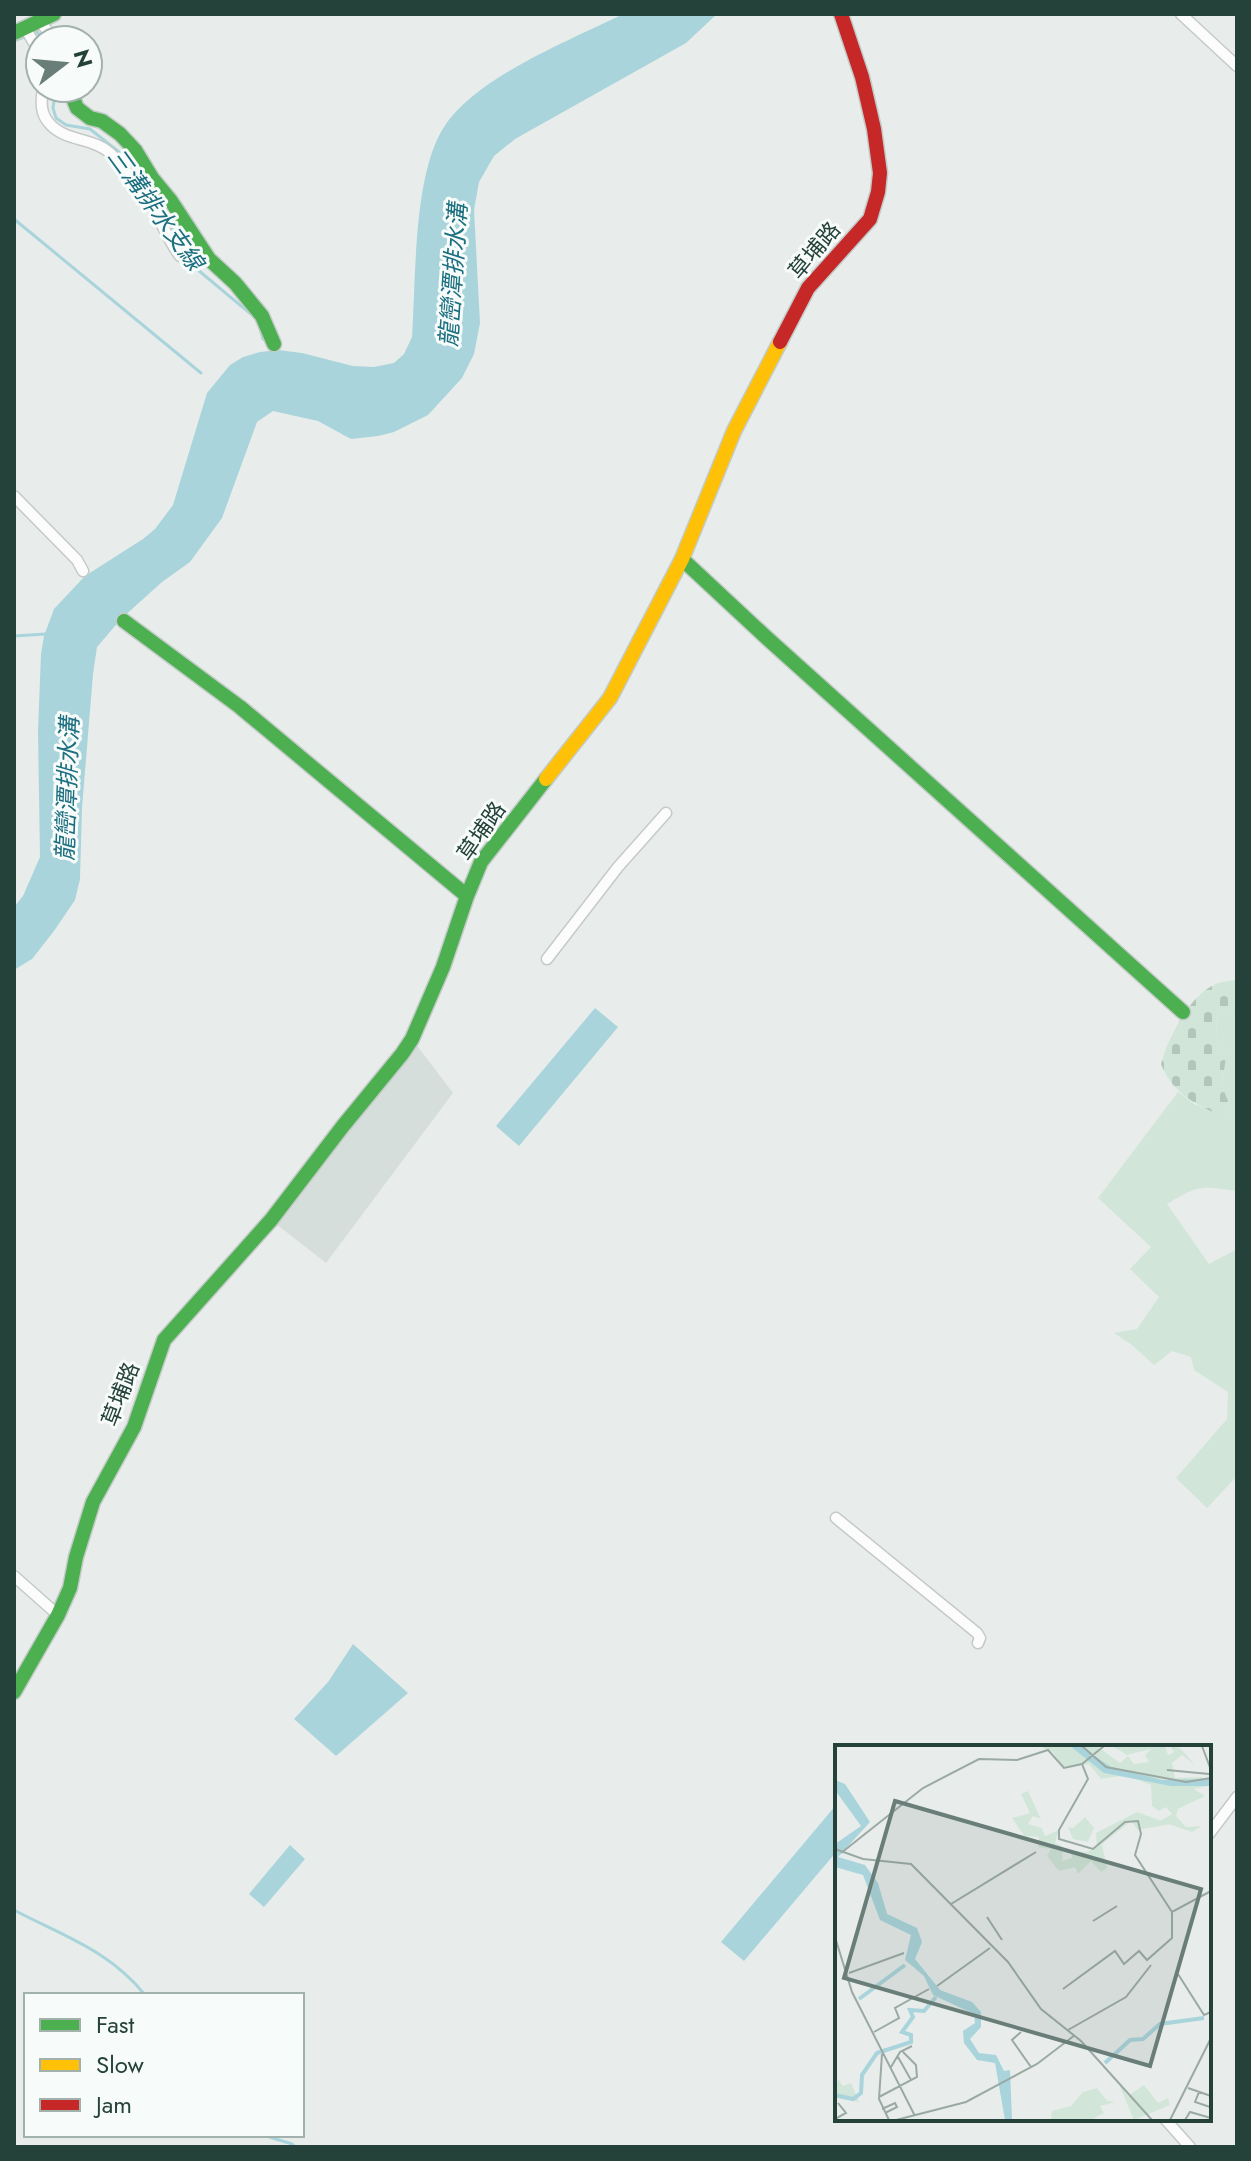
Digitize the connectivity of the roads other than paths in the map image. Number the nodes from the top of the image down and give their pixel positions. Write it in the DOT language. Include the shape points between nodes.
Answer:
graph roads {
  1 [pos="841,14"];
  2 [pos="1181,14"];
  3 [pos="1237,66"];
  4 [pos="41,104"];
  5 [pos="75,104"];
  6 [pos="180,256"];
  7 [pos="274,344"];
  8 [pos="14,496"];
  9 [pos="682,559"];
  10 [pos="83,571"];
  11 [pos="124,621"];
  12 [pos="666,813"];
  13 [pos="467,896"];
  14 [pos="547,959"];
  15 [pos="1183,1012"];
  16 [pos="836,1518"];
  17 [pos="14,1576"];
  18 [pos="58,1615"];
  19 [pos="978,1643"];
  20 [pos="14,1692"];
  21 [pos="1237,1797"];
  22 [pos="1211,1831"];
  23 [pos="1167,2121"];
  24 [pos="1190,2147"];
  1 -- 9 [label="street, 草埔路" via="874,129 878,192 870,219 808,288 734,431"];
  2 -- 3 [label="street"];
  4 -- 6 [label="street" via="46,121 57,131 109,153 150,203"];
  5 -- 7 [label="street" via="135,150 209,259 262,316"];
  8 -- 10 [label="street"];
  9 -- 13 [label="street, 草埔路" via="610,698 481,862"];
  9 -- 15 [label="street"];
  11 -- 13 [label="street" via="240,707"];
  12 -- 14 [label="street"];
  13 -- 18 [label="street, 草埔路" via="443,967 402,1054 271,1220 164,1340 134,1427 93,1502"];
  16 -- 19 [label="street" via="977,1633"];
  17 -- 18 [label="street"];
  18 -- 20 [label="street, 草埔路"];
  21 -- 22 [label="street"];
  23 -- 24 [label="street"];
}
